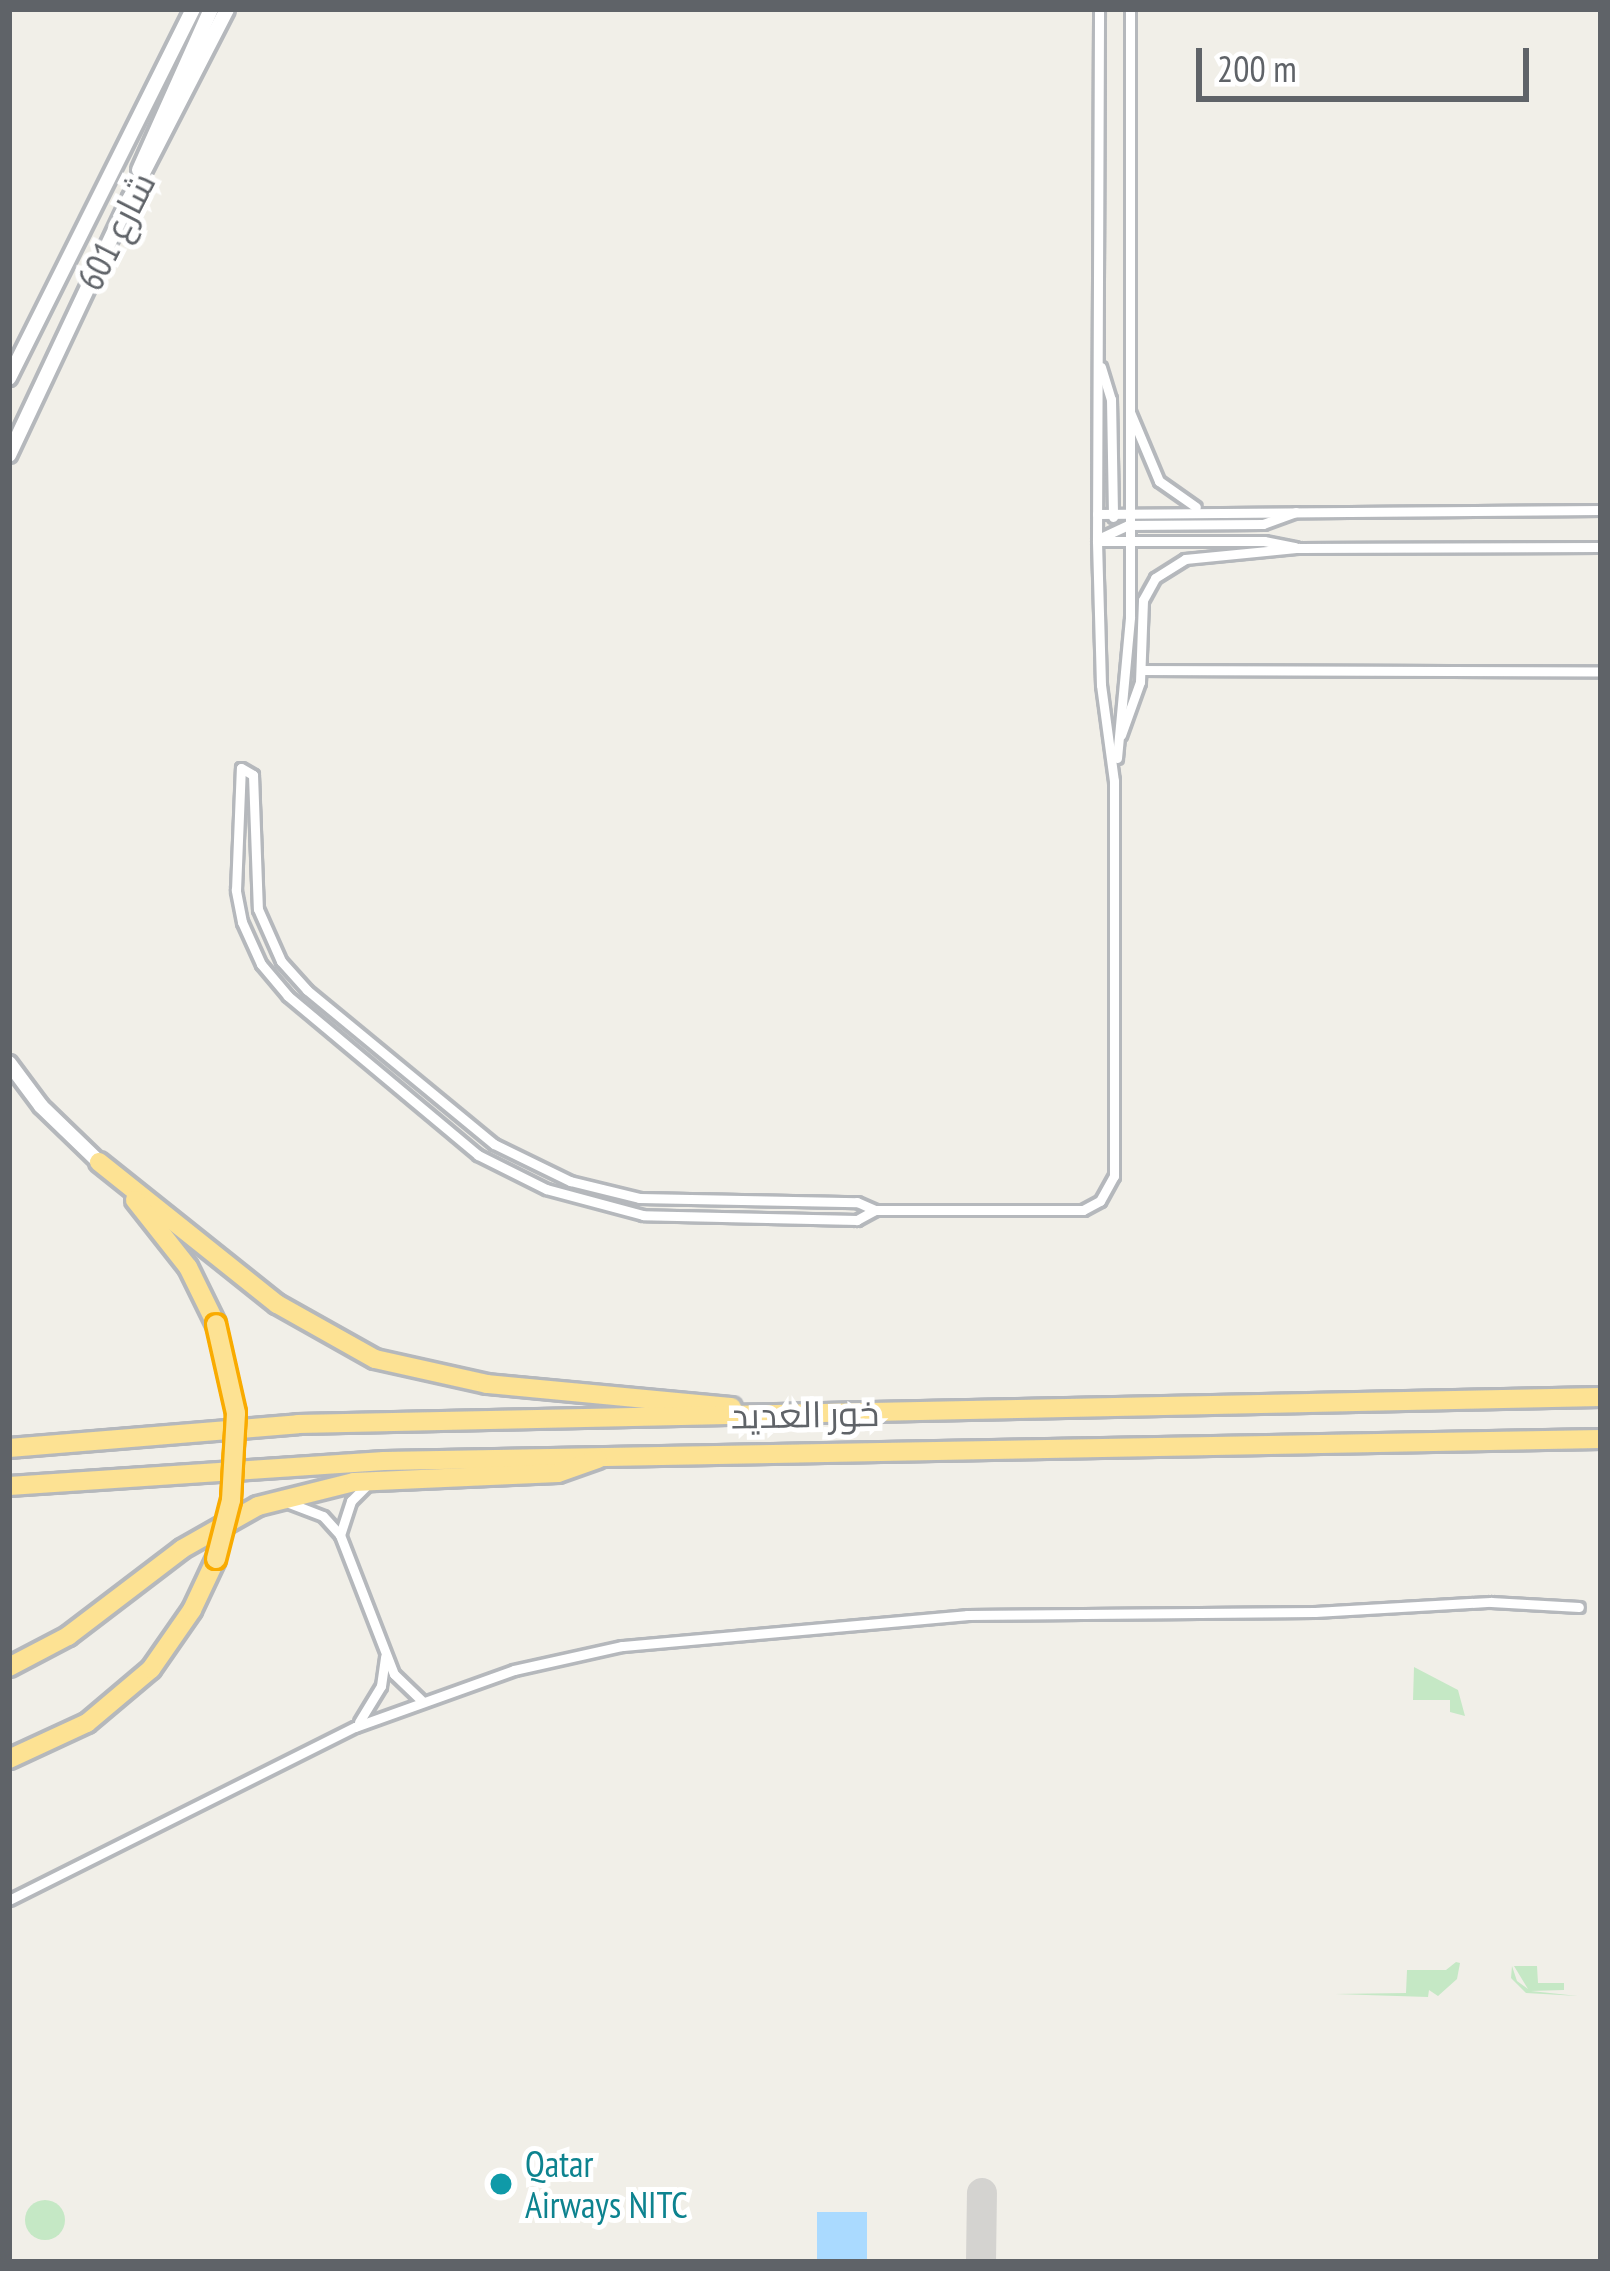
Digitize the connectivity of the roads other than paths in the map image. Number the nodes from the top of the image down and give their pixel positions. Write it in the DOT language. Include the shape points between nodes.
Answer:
graph roads {
  1 [pos="193,9"];
  2 [pos="211,9"];
  3 [pos="227,9"];
  4 [pos="1099,9"];
  5 [pos="1130,9"];
  6 [pos="130,198"];
  7 [pos="1098,363"];
  8 [pos="9,378"];
  9 [pos="1129,410"];
  10 [pos="9,455"];
  11 [pos="1207,509"];
  12 [pos="1301,509"];
  13 [pos="1601,510"];
  14 [pos="1128,512"];
  15 [pos="1113,513"];
  16 [pos="1097,514"];
  17 [pos="1128,525"];
  18 [pos="1115,528"];
  19 [pos="1097,541"];
  20 [pos="1129,541"];
  21 [pos="1601,547"];
  22 [pos="1298,548"];
  23 [pos="1142,670"];
  24 [pos="1601,672"];
  25 [pos="1118,740"];
  26 [pos="1114,781"];
  27 [pos="13,1070"];
  28 [pos="99,1162"];
  29 [pos="875,1210"];
  30 [pos="1601,1397"];
  31 [pos="784,1415"];
  32 [pos="1601,1439"];
  33 [pos="9,1448"];
  34 [pos="607,1456"];
  35 [pos="371,1482"];
  36 [pos="9,1486"];
  37 [pos="278,1499"];
  38 [pos="340,1535"];
  39 [pos="1580,1607"];
  40 [pos="385,1651"];
  41 [pos="9,1667"];
  42 [pos="422,1700"];
  43 [pos="355,1727"];
  44 [pos="9,1759"];
  45 [pos="9,1900"];
  1 -- 8 [label="main road, شارع 601"];
  2 -- 6 [label="main road"];
  3 -- 6 [label="main road, شارع 601"];
  4 -- 7 [label="street"];
  5 -- 9 [label="street"];
  6 -- 10 [label="main road, شارع 601"];
  7 -- 15 [label="street" via="1111,399"];
  7 -- 16 [label="street"];
  9 -- 11 [label="street" via="1159,482"];
  9 -- 14 [label="street"];
  11 -- 12 [label="street"];
  11 -- 14 [label="street"];
  12 -- 13 [label="street"];
  12 -- 17 [label="street" via="1263,524"];
  14 -- 15 [label="street"];
  14 -- 17 [label="street"];
  15 -- 16 [label="street"];
  15 -- 18 [label="street"];
  16 -- 19 [label="street"];
  17 -- 18 [label="street"];
  17 -- 20 [label="street"];
  18 -- 19 [label="street"];
  18 -- 20 [label="street"];
  19 -- 20 [label="street"];
  19 -- 26 [label="street" via="1100,685"];
  20 -- 22 [label="street"];
  20 -- 25 [label="street"];
  21 -- 22 [label="street"];
  22 -- 23 [label="street" via="1197,556 1164,570 1140,612"];
  23 -- 24 [label="street"];
  23 -- 25 [label="street"];
  25 -- 26 [label="street"];
  26 -- 29 [label="street" via="1114,1166 1107,1194 1074,1210"];
  27 -- 28 [label="main road"];
  28 -- 31 [label="highway" via="277,1304 376,1359 488,1384"];
  28 -- 44 [label="highway, bridge" via="167,1238 217,1324 236,1413 231,1499 192,1610 151,1669 87,1723"];
  29 -- 29 [label="street" via="857,1202 639,1198 570,1181 494,1144 281,962 255,890 252,771 238,771 236,890 261,964 288,996 478,1155 546,1189 643,1215 857,1220"];
  30 -- 31 [label="highway, خور العديد"];
  31 -- 33 [label="highway, خور العديد" via="298,1424"];
  32 -- 34 [label="highway, خور العديد"];
  34 -- 35 [label="highway" via="558,1473"];
  34 -- 36 [label="highway, خور العديد" via="278,1465"];
  35 -- 37 [label="highway"];
  35 -- 38 [label="street" via="351,1501"];
  37 -- 38 [label="street" via="322,1516"];
  37 -- 41 [label="highway" via="204,1534 68,1636"];
  38 -- 40 [label="street"];
  39 -- 42 [label="street" via="1441,1603 854,1622 622,1646"];
  40 -- 42 [label="street" via="399,1682"];
  40 -- 43 [label="street" via="381,1686"];
  42 -- 43 [label="street"];
  43 -- 45 [label="street"];
}
